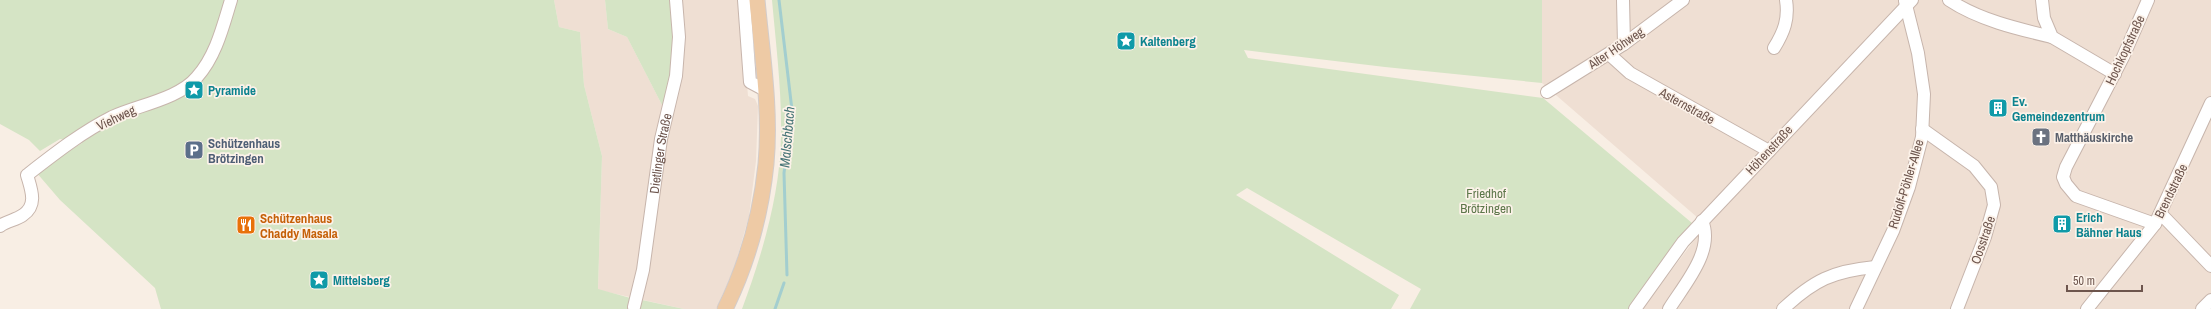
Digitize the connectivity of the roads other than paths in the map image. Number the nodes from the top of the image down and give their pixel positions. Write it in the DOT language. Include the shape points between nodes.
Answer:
graph roads {
  1 [pos="231,0"];
  2 [pos="676,0"];
  3 [pos="744,0"];
  4 [pos="758,0"];
  5 [pos="1623,0"];
  6 [pos="1683,0"];
  7 [pos="1786,0"];
  8 [pos="1949,0"];
  9 [pos="2042,0"];
  10 [pos="2148,0"];
  11 [pos="1908,2"];
  12 [pos="2052,37"];
  13 [pos="1624,44"];
  14 [pos="1774,48"];
  15 [pos="1609,54"];
  16 [pos="2115,74"];
  17 [pos="765,90"];
  18 [pos="1547,92"];
  19 [pos="2211,103"];
  20 [pos="1922,129"];
  21 [pos="1769,151"];
  22 [pos="2158,219"];
  23 [pos="1702,221"];
  24 [pos="0,226"];
  25 [pos="2211,266"];
  26 [pos="1875,267"];
  27 [pos="2211,300"];
  28 [pos="634,307"];
  29 [pos="725,309"];
  30 [pos="1636,309"];
  31 [pos="1669,309"];
  32 [pos="1783,309"];
  33 [pos="1856,309"];
  34 [pos="1957,309"];
  35 [pos="2087,309"];
  36 [pos="2202,309"];
  1 -- 24 [label="street, Viehweg" via="217,43 207,65 196,79 178,92 112,117 80,136 27,175 33,196 32,206 24,215"];
  2 -- 28 [label="street, Dietlinger Straße" via="679,36 676,76 661,139 643,270"];
  3 -- 17 [label="street" via="750,82"];
  4 -- 17 [label="main road"];
  5 -- 13 [label="street"];
  6 -- 13 [label="street, Alter Höhweg"];
  7 -- 14 [label="street" via="1788,15 1783,33"];
  8 -- 12 [label="street" via="1964,10 2028,32"];
  9 -- 12 [label="street" via="2044,18"];
  10 -- 16 [label="street, Hochkopfstraße"];
  11 -- 20 [label="street, Rudolf-Pöhler-Allee" via="1924,94"];
  11 -- 21 [label="street, Höhenstraße"];
  12 -- 16 [label="street"];
  13 -- 15 [label="street, Alter Höhweg"];
  15 -- 18 [label="street, Alter Höhweg"];
  15 -- 21 [label="street, Asternstraße" via="1630,73"];
  16 -- 22 [label="street, Hochkopfstraße" via="2063,177 2076,196"];
  17 -- 29 [label="main road" via="766,163 760,202 743,266"];
  19 -- 22 [label="street, Brendstraße"];
  20 -- 26 [label="street, Rudolf-Pöhler-Allee" via="1909,187 1893,230"];
  20 -- 34 [label="street, Oosstraße" via="1974,166 1991,187 1994,205"];
  21 -- 23 [label="street, Höhenstraße"];
  22 -- 25 [label="street"];
  22 -- 35 [label="street, Brendstraße"];
  23 -- 30 [label="street, Höhenstraße" via="1683,242"];
  23 -- 31 [label="street" via="1705,227 1704,249"];
  26 -- 32 [label="street" via="1846,270 1819,281 1800,293"];
  26 -- 33 [label="street, Rudolf-Pöhler-Allee"];
  27 -- 36 [label="street"];
}
